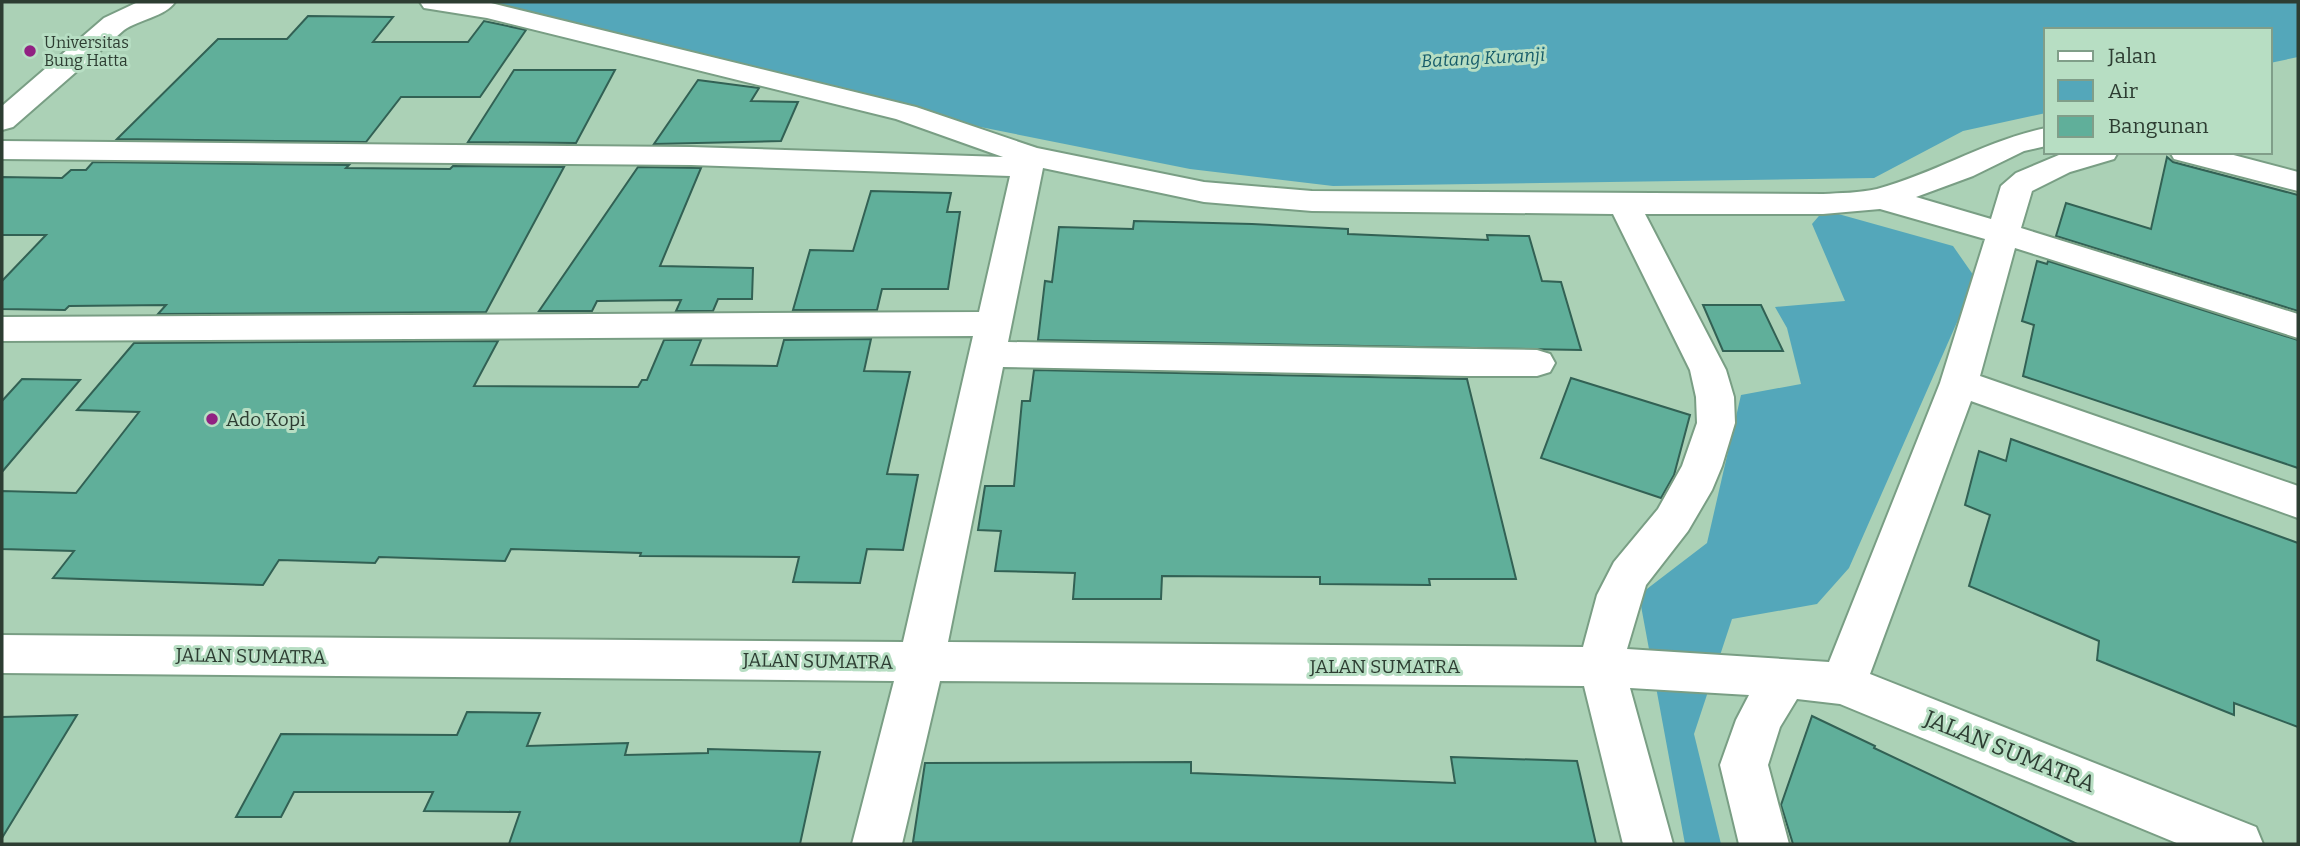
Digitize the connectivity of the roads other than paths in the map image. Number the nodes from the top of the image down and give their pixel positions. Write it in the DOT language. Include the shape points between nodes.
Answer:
graph roads {
  1 [pos="162,2"];
  2 [pos="433,2"];
  3 [pos="2,121"];
  4 [pos="2044,137"];
  5 [pos="2,150"];
  6 [pos="2094,154"];
  7 [pos="2193,154"];
  8 [pos="1029,161"];
  9 [pos="2298,182"];
  10 [pos="1880,199"];
  11 [pos="1625,204"];
  12 [pos="2003,235"];
  13 [pos="2298,326"];
  14 [pos="2,329"];
  15 [pos="991,339"];
  16 [pos="1537,363"];
  17 [pos="1959,383"];
  18 [pos="2298,502"];
  19 [pos="2,654"];
  20 [pos="921,663"];
  21 [pos="1618,668"];
  22 [pos="1781,677"];
  23 [pos="1843,684"];
  24 [pos="877,844"];
  25 [pos="1648,844"];
  26 [pos="1763,844"];
  27 [pos="2238,844"];
  1 -- 3 [label="street" via="114,24"];
  2 -- 8 [label="street" via="488,10 905,113"];
  4 -- 10 [label="street" via="2014,144"];
  5 -- 8 [label="street"];
  6 -- 12 [label="street" via="2041,171 2017,186"];
  7 -- 9 [label="street"];
  8 -- 11 [label="street" via="1204,192 1298,200"];
  8 -- 15 [label="street"];
  10 -- 11 [label="street" via="1823,204"];
  10 -- 12 [label="street"];
  11 -- 21 [label="street" via="1708,370 1716,423 1692,490 1629,574 1619,595"];
  12 -- 13 [label="street"];
  12 -- 17 [label="street"];
  14 -- 15 [label="street"];
  15 -- 16 [label="street" via="1443,365"];
  15 -- 20 [label="street"];
  17 -- 18 [label="street"];
  17 -- 23 [label="street"];
  19 -- 20 [label="street, JALAN SUMATRA"];
  20 -- 21 [label="street, JALAN SUMATRA"];
  20 -- 24 [label="street"];
  21 -- 22 [label="street, JALAN SUMATRA"];
  21 -- 25 [label="street" via="1616,714"];
  22 -- 23 [label="street, JALAN SUMATRA"];
  22 -- 26 [label="street" via="1759,720 1744,765"];
  23 -- 27 [label="street, JALAN SUMATRA"];
}
